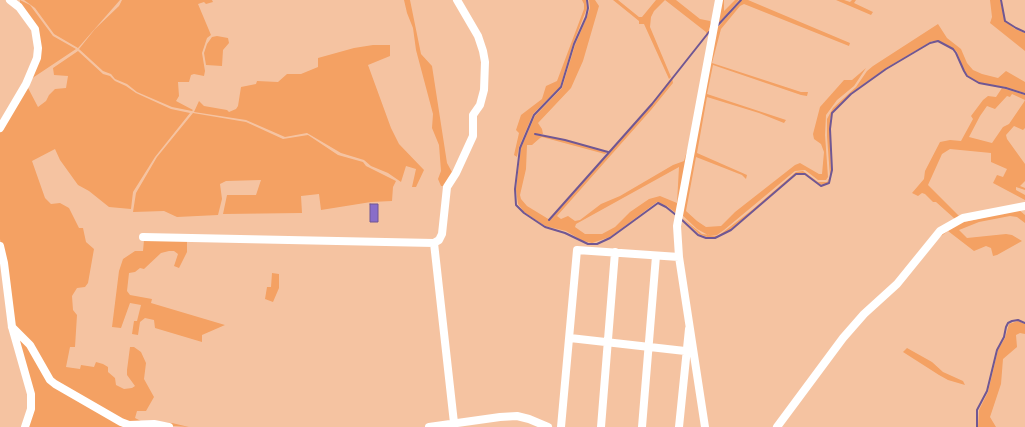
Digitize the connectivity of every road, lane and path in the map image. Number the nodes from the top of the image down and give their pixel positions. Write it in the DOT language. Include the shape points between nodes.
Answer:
graph roads {
  1 [pos="10,0"];
  2 [pos="457,0"];
  3 [pos="719,0"];
  4 [pos="0,128"];
  5 [pos="1025,206"];
  6 [pos="143,236"];
  7 [pos="434,243"];
  8 [pos="0,246"];
  9 [pos="615,252"];
  10 [pos="656,256"];
  11 [pos="679,257"];
  12 [pos="691,326"];
  13 [pos="12,327"];
  14 [pos="570,338"];
  15 [pos="608,342"];
  16 [pos="648,347"];
  17 [pos="685,351"];
  18 [pos="454,423"];
  19 [pos="25,427"];
  20 [pos="169,427"];
  21 [pos="429,427"];
  22 [pos="548,427"];
  23 [pos="561,427"];
  24 [pos="601,427"];
  25 [pos="642,427"];
  26 [pos="679,427"];
  27 [pos="704,427"];
  28 [pos="777,427"];
  1 -- 4 [label="street" via="19,7 35,29 38,58"];
  2 -- 7 [label="street" via="478,36 483,51 484,90 473,115 473,136 447,187 442,234"];
  3 -- 11 [label="street" via="678,219"];
  5 -- 28 [label="street" via="963,218 940,231 897,284 850,329"];
  6 -- 7 [label="street"];
  7 -- 18 [label="street"];
  8 -- 13 [label="street"];
  9 -- 10 [label="street"];
  9 -- 14 [label="street" via="579,249 577,251"];
  9 -- 15 [label="street"];
  10 -- 11 [label="street"];
  10 -- 16 [label="street"];
  11 -- 12 [label="street"];
  12 -- 17 [label="street"];
  12 -- 27 [label="street"];
  13 -- 19 [label="street" via="31,394 31,410"];
  13 -- 20 [label="street" via="30,345 50,380 56,384 121,422 129,425 154,424"];
  14 -- 15 [label="street"];
  14 -- 23 [label="street"];
  15 -- 16 [label="street"];
  15 -- 24 [label="street"];
  16 -- 17 [label="street"];
  16 -- 25 [label="street"];
  17 -- 26 [label="street"];
  18 -- 21 [label="street"];
  18 -- 22 [label="street" via="517,416"];
}
